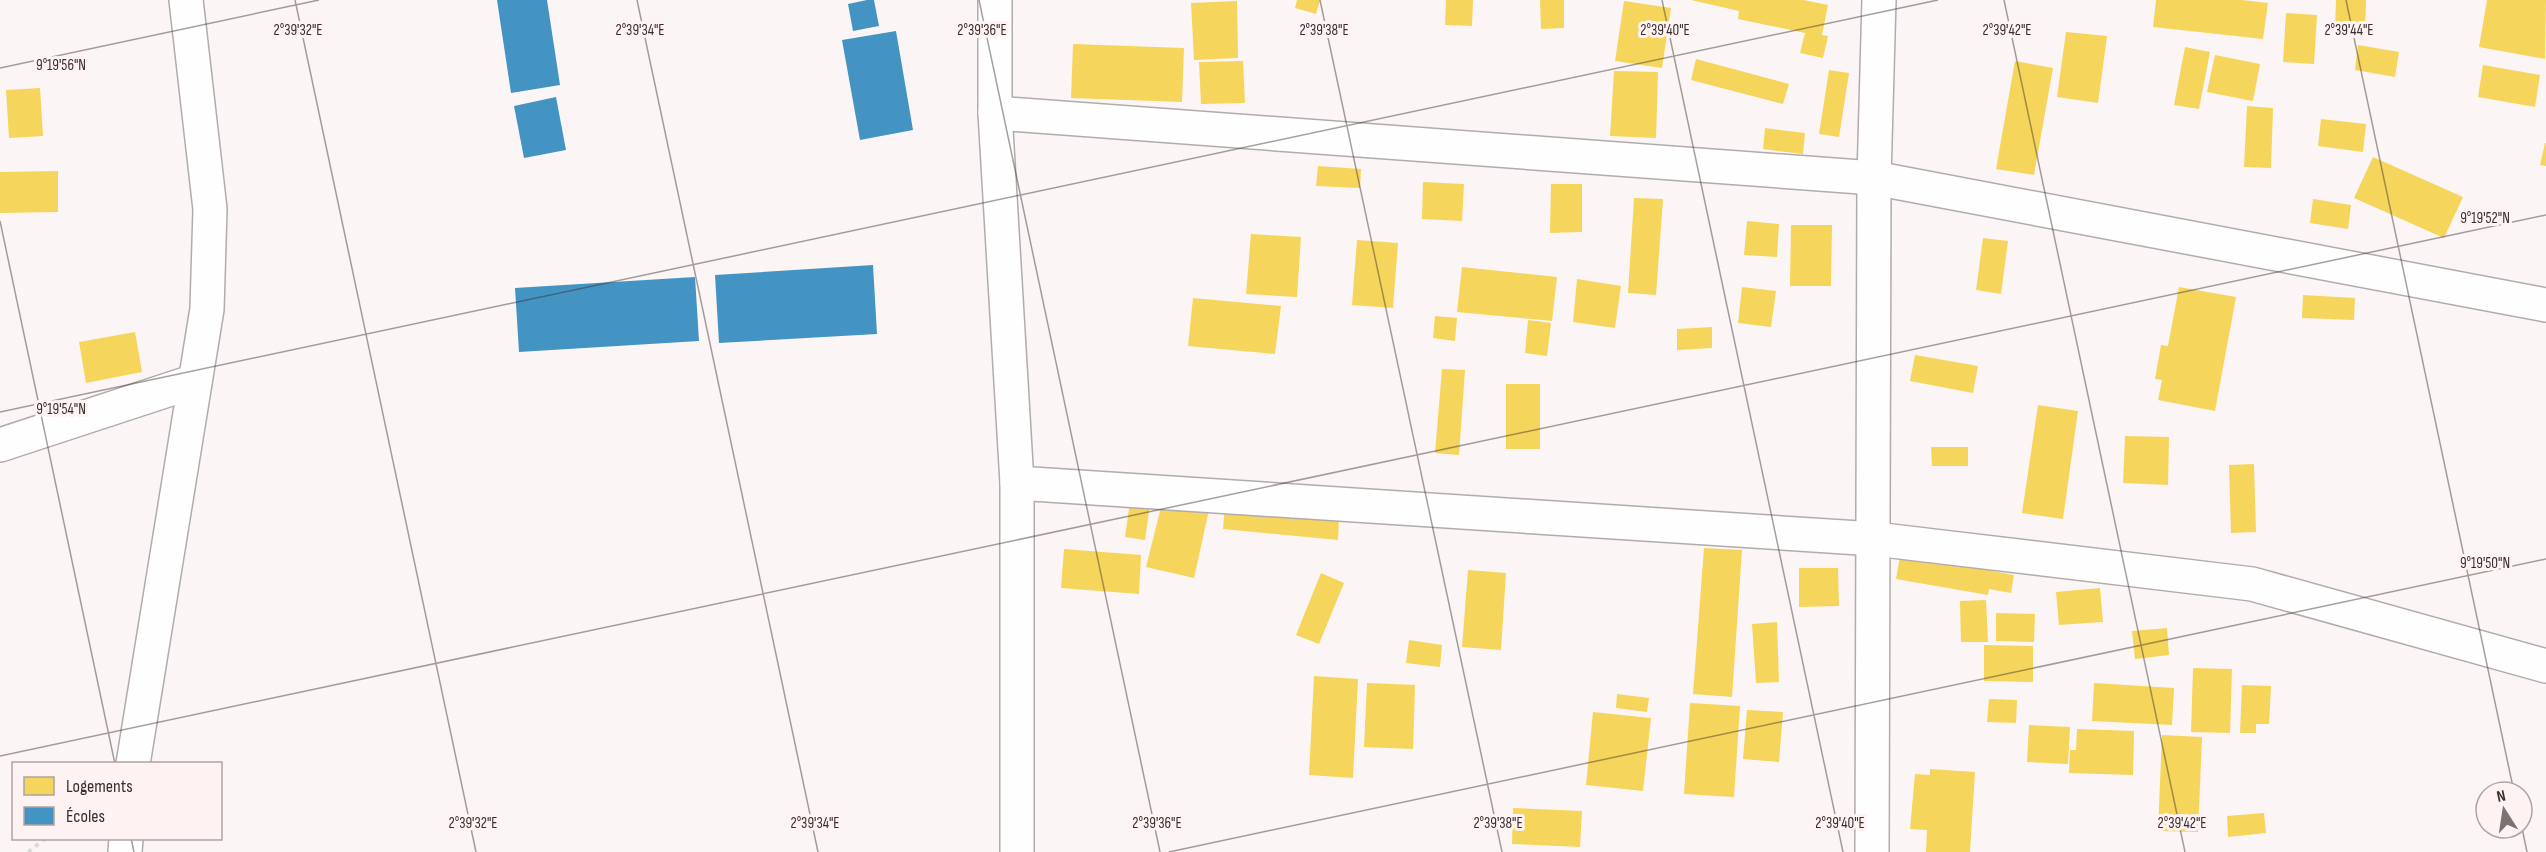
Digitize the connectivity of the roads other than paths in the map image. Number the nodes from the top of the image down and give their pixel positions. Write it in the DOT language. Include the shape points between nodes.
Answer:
graph roads {
  1 [pos="186,0"];
  2 [pos="995,0"];
  3 [pos="1880,0"];
  4 [pos="995,113"];
  5 [pos="1874,178"];
  6 [pos="2546,305"];
  7 [pos="195,381"];
  8 [pos="0,445"];
  9 [pos="1017,483"];
  10 [pos="1875,539"];
  11 [pos="2546,666"];
  12 [pos="133,762"];
  13 [pos="1017,852"];
  14 [pos="1872,852"];
  1 -- 7 [label="street" via="210,208 207,309"];
  2 -- 4 [label="street"];
  3 -- 5 [label="street"];
  4 -- 5 [label="street"];
  4 -- 9 [label="street"];
  5 -- 6 [label="street"];
  5 -- 10 [label="street"];
  7 -- 8 [label="street"];
  7 -- 12 [label="street"];
  9 -- 10 [label="street"];
  9 -- 13 [label="street"];
  10 -- 11 [label="street" via="2252,584"];
  10 -- 14 [label="street"];
}
